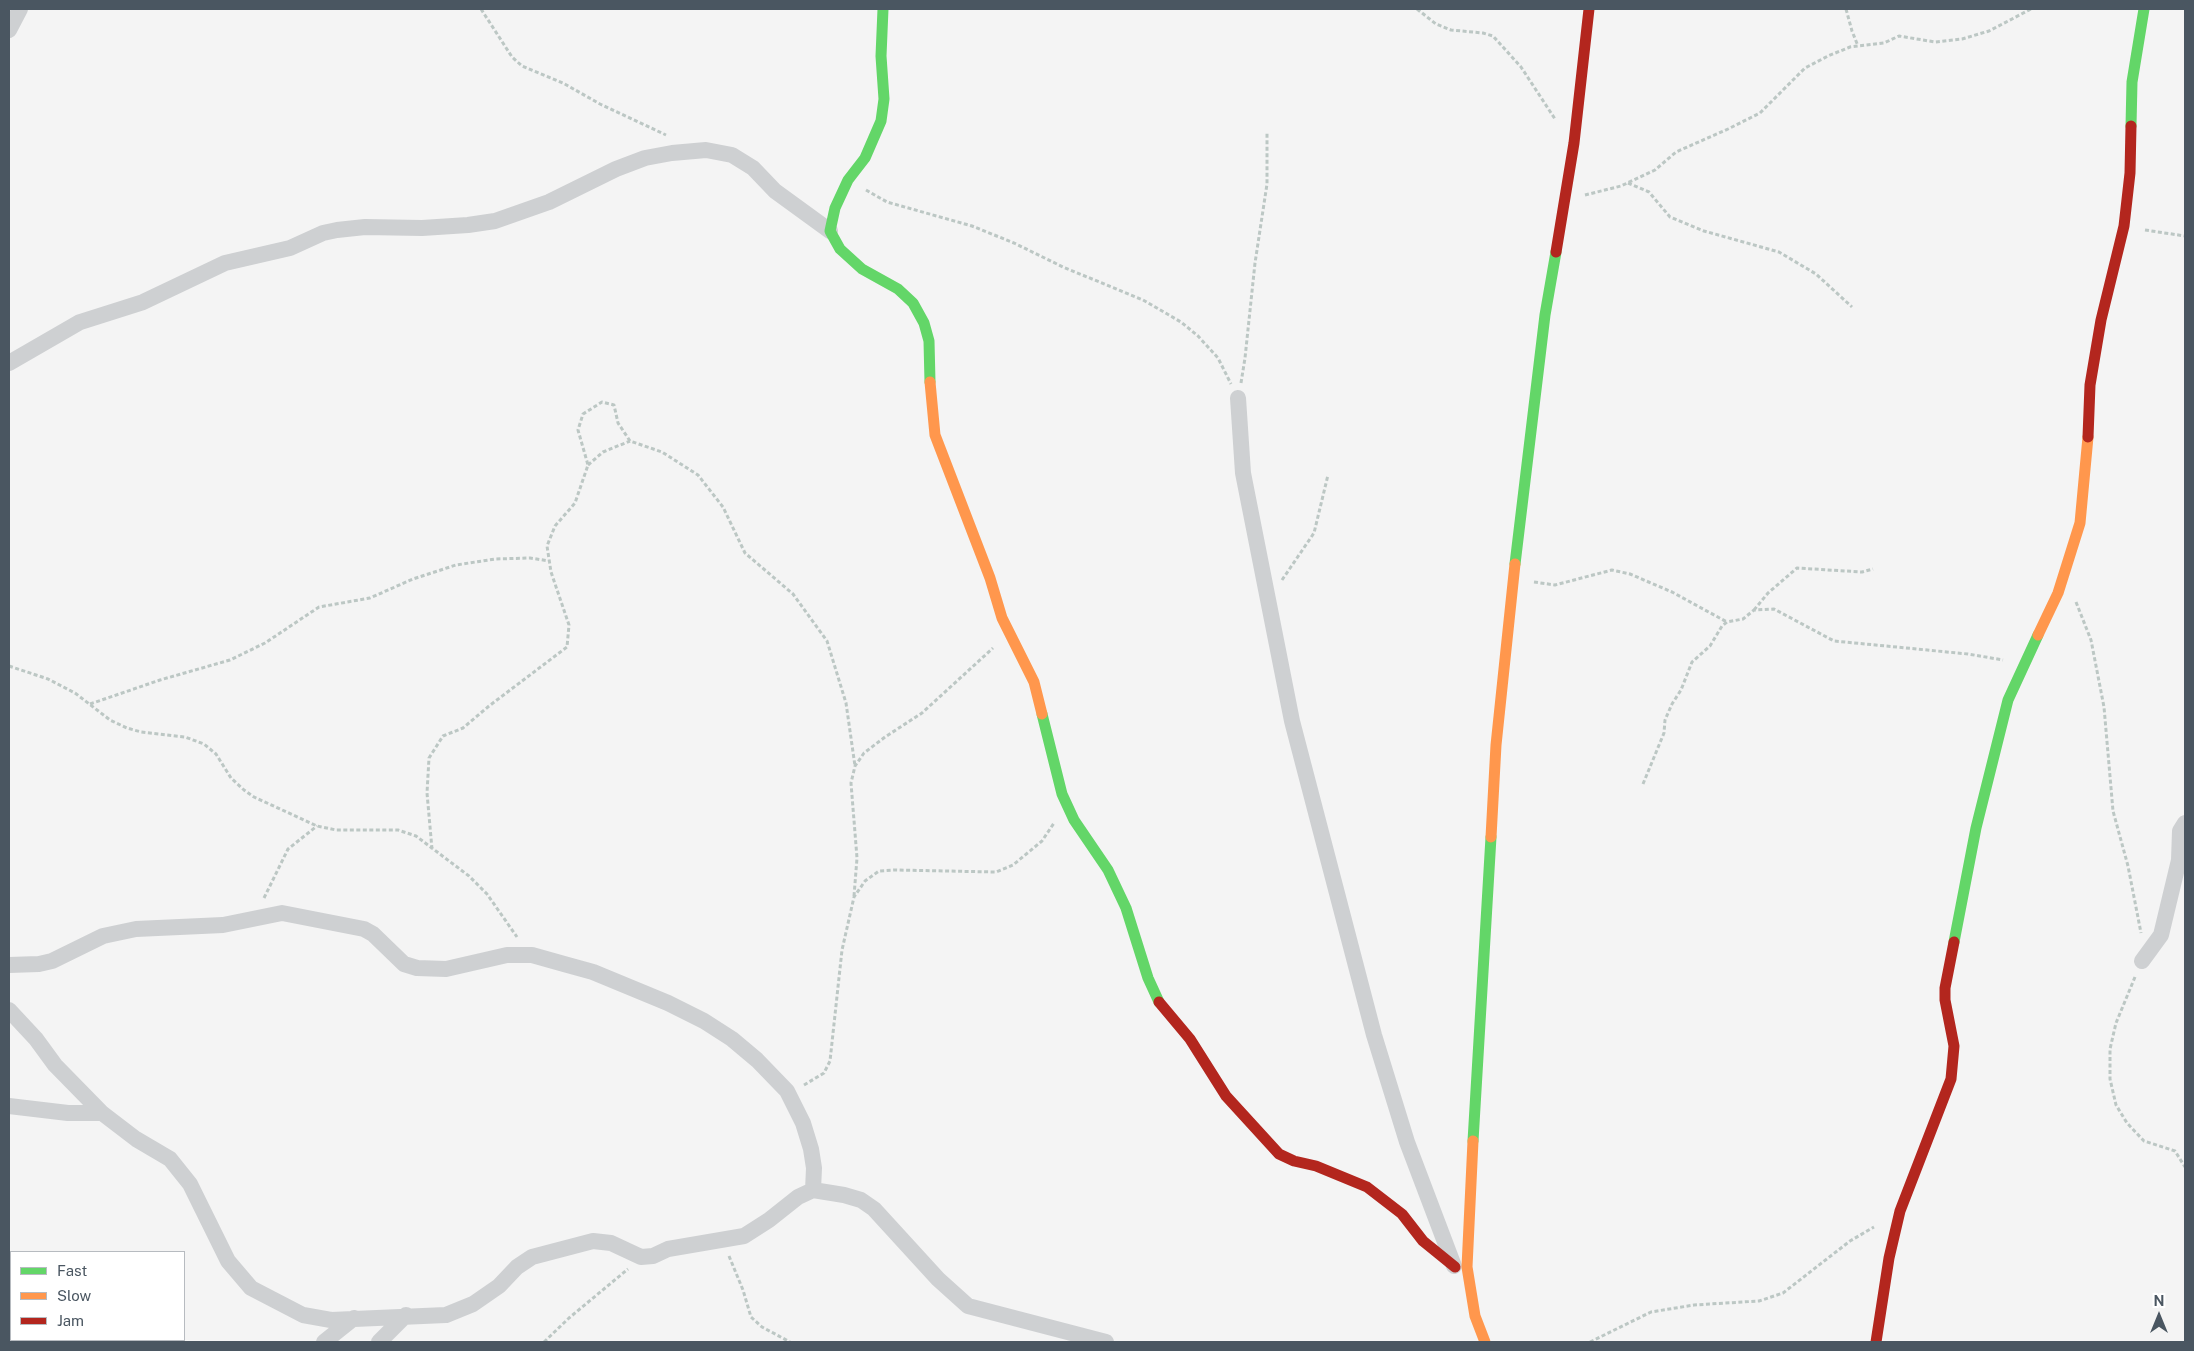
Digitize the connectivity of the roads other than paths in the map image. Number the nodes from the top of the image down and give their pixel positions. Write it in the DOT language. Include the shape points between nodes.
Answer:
graph roads {
  1 [pos="20,9"];
  2 [pos="883,9"];
  3 [pos="1589,9"];
  4 [pos="2144,9"];
  5 [pos="9,30"];
  6 [pos="830,231"];
  7 [pos="9,363"];
  8 [pos="1238,398"];
  9 [pos="2185,823"];
  10 [pos="2142,962"];
  11 [pos="9,965"];
  12 [pos="9,1010"];
  13 [pos="9,1106"];
  14 [pos="102,1114"];
  15 [pos="813,1190"];
  16 [pos="1455,1267"];
  17 [pos="1471,1293"];
  18 [pos="406,1316"];
  19 [pos="354,1318"];
  20 [pos="324,1342"];
  21 [pos="379,1342"];
  22 [pos="1106,1342"];
  23 [pos="1485,1342"];
  24 [pos="1876,1342"];
  1 -- 5 [label="street"];
  2 -- 6 [label="street" via="881,56 884,99 881,121 865,158 848,180 835,208"];
  3 -- 17 [label="street" via="1565,200 1545,315 1496,745 1470,1188 1467,1267"];
  4 -- 24 [label="street" via="2132,82 2130,173 2124,226 2100,320 2090,385 2080,523 2065,573 2008,700 1989,774 1945,988 1954,1046 1951,1079 1900,1211"];
  6 -- 7 [label="street" via="775,191 753,168 732,155 706,150 672,153 645,158 616,169 549,202 495,221 422,228 337,230 290,248 225,264 143,302 80,322"];
  6 -- 16 [label="street" via="840,249 862,269 898,289 913,302 924,323 935,435 1008,631 1034,682 1062,794 1126,908 1159,1002 1190,1039 1226,1096 1280,1154 1367,1187 1402,1214 1423,1241"];
  8 -- 16 [label="street" via="1243,473 1292,721 1374,1035 1407,1142"];
  9 -- 10 [label="street" via="2180,831 2179,860 2161,935"];
  11 -- 15 [label="street" via="52,961 103,936 136,929 205,927 290,914 364,929 404,964 417,968 446,969 507,955 532,955 593,972 704,1021 732,1039 787,1091 803,1123 811,1149"];
  12 -- 14 [label="street" via="55,1066"];
  13 -- 14 [label="street"];
  14 -- 19 [label="street" via="170,1160 190,1184 228,1261 251,1288 303,1315 331,1320"];
  15 -- 18 [label="street" via="744,1236 641,1257 611,1243 593,1241 567,1247 532,1257 473,1304 446,1315"];
  15 -- 22 [label="street" via="860,1200 874,1210 938,1279 968,1306"];
  16 -- 17 [label="street"];
  17 -- 23 [label="street"];
  18 -- 19 [label="street"];
  18 -- 21 [label="street"];
  19 -- 20 [label="street"];
}
